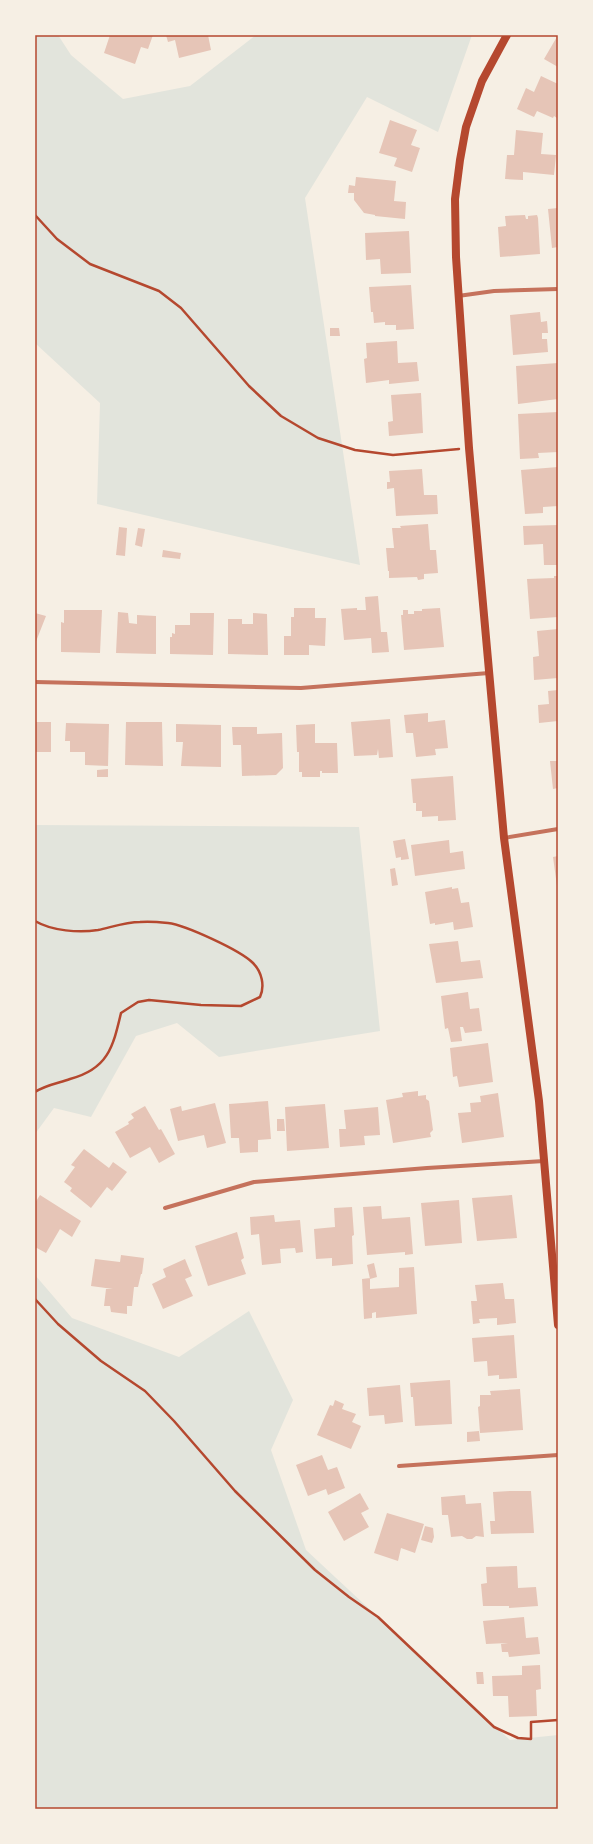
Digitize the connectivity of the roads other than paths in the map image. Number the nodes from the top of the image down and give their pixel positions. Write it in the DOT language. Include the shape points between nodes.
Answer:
graph roads {
  1 [pos="507,35"];
  2 [pos="558,289"];
  3 [pos="458,296"];
  4 [pos="489,673"];
  5 [pos="35,682"];
  6 [pos="558,829"];
  7 [pos="504,838"];
  8 [pos="544,1160"];
  9 [pos="165,1208"];
  10 [pos="558,1314"];
  11 [pos="558,1325"];
  12 [pos="558,1455"];
  13 [pos="399,1466"];
  1 -- 3 [label="main road" via="482,81 466,127 455,217"];
  2 -- 3 [label="street" via="494,291"];
  3 -- 4 [label="main road"];
  4 -- 5 [label="street" via="301,688"];
  4 -- 7 [label="main road"];
  6 -- 7 [label="street"];
  7 -- 8 [label="main road" via="539,1101"];
  8 -- 9 [label="street" via="254,1182"];
  8 -- 10 [label="main road"];
  10 -- 11 [label="main road"];
  12 -- 13 [label="street"];
}
